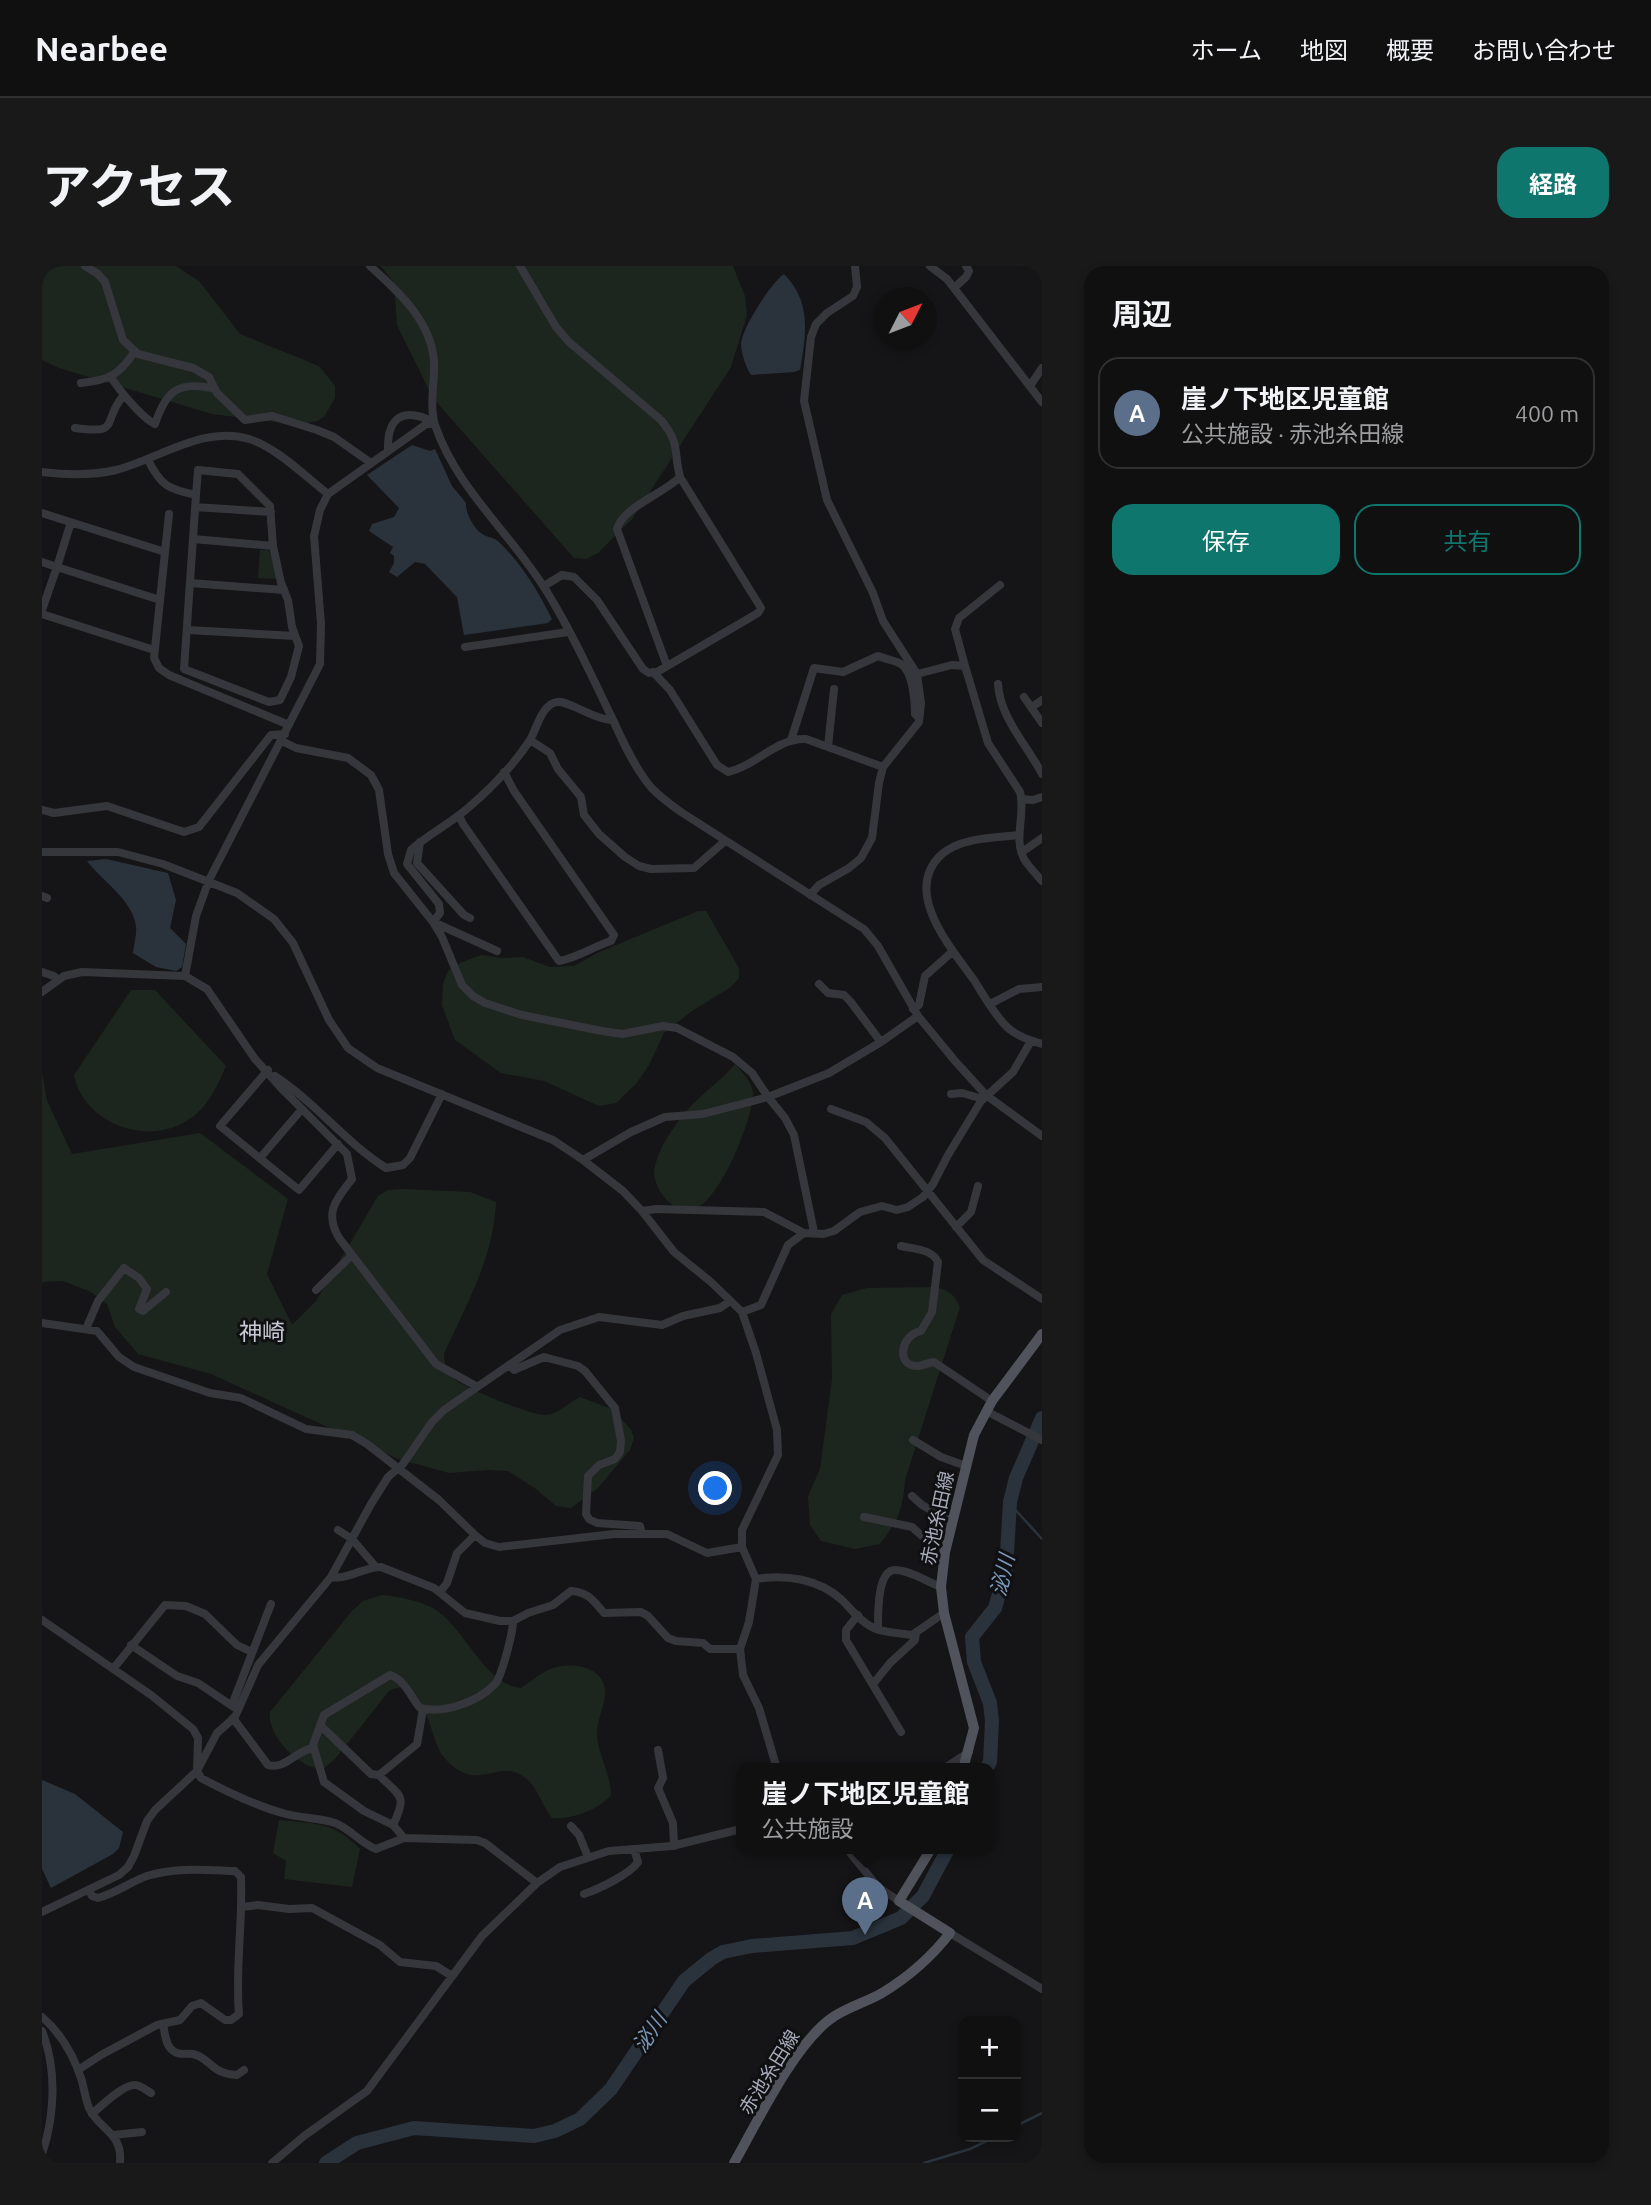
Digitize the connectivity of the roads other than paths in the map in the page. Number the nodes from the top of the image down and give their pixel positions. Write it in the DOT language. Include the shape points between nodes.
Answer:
graph roads {
  1 [pos="85,266"];
  2 [pos="370,266"];
  3 [pos="520,266"];
  4 [pos="855,266"];
  5 [pos="930,266"];
  6 [pos="965,266"];
  7 [pos="954,288"];
  8 [pos="135,351"];
  9 [pos="1042,368"];
  10 [pos="111,377"];
  11 [pos="81,383"];
  12 [pos="1030,386"];
  13 [pos="215,389"];
  14 [pos="124,396"];
  15 [pos="1042,401"];
  16 [pos="434,422"];
  17 [pos="75,428"];
  18 [pos="388,450"];
  19 [pos="148,460"];
  20 [pos="371,463"];
  21 [pos="42,472"];
  22 [pos="680,477"];
  23 [pos="328,494"];
  24 [pos="196,495"];
  25 [pos="195,507"];
  26 [pos="271,512"];
  27 [pos="42,513"];
  28 [pos="169,514"];
  29 [pos="71,522"];
  30 [pos="193,538"];
  31 [pos="273,546"];
  32 [pos="165,552"];
  33 [pos="42,562"];
  34 [pos="57,567"];
  35 [pos="190,583"];
  36 [pos="1000,584"];
  37 [pos="544,586"];
  38 [pos="284,590"];
  39 [pos="160,600"];
  40 [pos="42,612"];
  41 [pos="187,630"];
  42 [pos="568,632"];
  43 [pos="296,636"];
  44 [pos="464,647"];
  45 [pos="154,650"];
  46 [pos="667,666"];
  47 [pos="965,666"];
  48 [pos="653,673"];
  49 [pos="917,674"];
  50 [pos="221,683"];
  51 [pos="998,684"];
  52 [pos="834,689"];
  53 [pos="217,695"];
  54 [pos="1024,696"];
  55 [pos="1042,700"];
  56 [pos="1031,707"];
  57 [pos="919,718"];
  58 [pos="612,720"];
  59 [pos="1042,723"];
  60 [pos="285,733"];
  61 [pos="530,740"];
  62 [pos="791,740"];
  63 [pos="828,747"];
  64 [pos="883,766"];
  65 [pos="1041,771"];
  66 [pos="504,772"];
  67 [pos="1042,797"];
  68 [pos="1022,799"];
  69 [pos="42,810"];
  70 [pos="459,815"];
  71 [pos="1019,835"];
  72 [pos="1042,838"];
  73 [pos="725,841"];
  74 [pos="420,842"];
  75 [pos="42,852"];
  76 [pos="1022,852"];
  77 [pos="209,880"];
  78 [pos="1042,881"];
  79 [pos="810,895"];
  80 [pos="470,918"];
  81 [pos="433,922"];
  82 [pos="497,951"];
  83 [pos="952,952"];
  84 [pos="42,972"];
  85 [pos="185,976"];
  86 [pos="58,980"];
  87 [pos="819,984"];
  88 [pos="1042,987"];
  89 [pos="42,992"];
  90 [pos="990,1003"];
  91 [pos="915,1013"];
  92 [pos="1031,1041"];
  93 [pos="881,1042"];
  94 [pos="1042,1044"];
  95 [pos="268,1071"];
  96 [pos="442,1094"];
  97 [pos="951,1094"];
  98 [pos="768,1097"];
  99 [pos="984,1097"];
  100 [pos="302,1109"];
  101 [pos="831,1109"];
  102 [pos="1042,1136"];
  103 [pos="338,1144"];
  104 [pos="260,1158"];
  105 [pos="583,1160"];
  106 [pos="978,1186"];
  107 [pos="928,1192"];
  108 [pos="642,1211"];
  109 [pos="956,1227"];
  110 [pos="809,1232"];
  111 [pos="901,1246"];
  112 [pos="352,1255"];
  113 [pos="316,1290"];
  114 [pos="166,1292"];
  115 [pos="1042,1299"];
  116 [pos="730,1301"];
  117 [pos="742,1312"];
  118 [pos="42,1323"];
  119 [pos="86,1329"];
  120 [pos="1042,1334"];
  121 [pos="509,1365"];
  122 [pos="476,1386"];
  123 [pos="992,1401"];
  124 [pos="986,1411"];
  125 [pos="913,1440"];
  126 [pos="1042,1440"];
  127 [pos="966,1466"];
  128 [pos="397,1468"];
  129 [pos="912,1496"];
  130 [pos="864,1517"];
  131 [pos="952,1522"];
  132 [pos="338,1530"];
  133 [pos="642,1534"];
  134 [pos="475,1535"];
  135 [pos="352,1539"];
  136 [pos="742,1546"];
  137 [pos="945,1552"];
  138 [pos="376,1567"];
  139 [pos="331,1577"];
  140 [pos="756,1579"];
  141 [pos="941,1587"];
  142 [pos="440,1592"];
  143 [pos="271,1604"];
  144 [pos="944,1613"];
  145 [pos="858,1615"];
  146 [pos="42,1620"];
  147 [pos="513,1621"];
  148 [pos="878,1629"];
  149 [pos="916,1633"];
  150 [pos="131,1645"];
  151 [pos="740,1649"];
  152 [pos="252,1652"];
  153 [pos="113,1669"];
  154 [pos="873,1684"];
  155 [pos="235,1707"];
  156 [pos="423,1709"];
  157 [pos="233,1718"];
  158 [pos="320,1725"];
  159 [pos="901,1732"];
  160 [pos="313,1748"];
  161 [pos="657,1750"];
  162 [pos="969,1752"];
  163 [pos="775,1763"];
  164 [pos="952,1763"];
  165 [pos="965,1763"];
  166 [pos="197,1771"];
  167 [pos="379,1775"];
  168 [pos="393,1825"];
  169 [pos="571,1826"];
  170 [pos="736,1830"];
  171 [pos="404,1838"];
  172 [pos="674,1846"];
  173 [pos="634,1849"];
  174 [pos="852,1854"];
  175 [pos="928,1854"];
  176 [pos="588,1857"];
  177 [pos="537,1883"];
  178 [pos="89,1890"];
  179 [pos="584,1894"];
  180 [pos="901,1902"];
  181 [pos="242,1907"];
  182 [pos="42,1912"];
  183 [pos="950,1933"];
  184 [pos="452,1976"];
  185 [pos="1042,1989"];
  186 [pos="42,2017"];
  187 [pos="163,2024"];
  188 [pos="42,2031"];
  189 [pos="79,2070"];
  190 [pos="244,2070"];
  191 [pos="151,2092"];
  192 [pos="93,2113"];
  193 [pos="142,2132"];
  194 [pos="113,2135"];
  195 [pos="42,2154"];
  196 [pos="120,2163"];
  197 [pos="272,2163"];
  198 [pos="734,2163"];
  1 -- 8 [label="street" via="105,282 123,340"];
  2 -- 16 [label="street" via="406,300 426,332 434,358"];
  3 -- 22 [label="street" via="569,342 672,433"];
  4 -- 49 [label="street" via="853,296 827,313 810,337 804,401 827,500 883,621"];
  5 -- 7 [label="street"];
  6 -- 7 [label="street" via="969,271"];
  7 -- 12 [label="street"];
  8 -- 10 [label="street"];
  8 -- 13 [label="street" via="193,368 209,377"];
  9 -- 12 [label="street"];
  10 -- 11 [label="street"];
  10 -- 14 [label="street"];
  12 -- 15 [label="street"];
  13 -- 14 [label="street" via="199,385 178,389 162,405 155,424"];
  13 -- 20 [label="street" via="245,420 272,416 317,430"];
  14 -- 17 [label="street" via="106,429"];
  16 -- 18 [label="street"];
  16 -- 18 [label="street" via="402,415 391,426"];
  16 -- 37 [label="street" via="473,497"];
  18 -- 20 [label="street"];
  19 -- 21 [label="street" via="81,476"];
  19 -- 23 [label="street" via="211,437 251,439"];
  19 -- 24 [label="street" via="164,486"];
  20 -- 23 [label="street"];
  22 -- 46 [label="street" via="623,515 617,528"];
  22 -- 46 [label="street" via="761,608"];
  23 -- 60 [label="street" via="314,536 320,664"];
  24 -- 25 [label="street"];
  24 -- 26 [label="street" via="198,470 238,474"];
  25 -- 26 [label="street"];
  25 -- 30 [label="street"];
  26 -- 31 [label="street"];
  27 -- 29 [label="street"];
  28 -- 32 [label="street"];
  29 -- 32 [label="street"];
  29 -- 34 [label="street"];
  30 -- 31 [label="street"];
  30 -- 35 [label="street"];
  31 -- 38 [label="street"];
  32 -- 39 [label="street"];
  33 -- 34 [label="street"];
  34 -- 39 [label="street"];
  34 -- 40 [label="street"];
  35 -- 38 [label="street"];
  35 -- 41 [label="street"];
  36 -- 47 [label="street" via="959,618 955,629"];
  37 -- 42 [label="street"];
  37 -- 48 [label="street" via="562,575 574,577 602,607 643,669"];
  38 -- 43 [label="street"];
  39 -- 45 [label="street"];
  40 -- 45 [label="street"];
  41 -- 43 [label="street"];
  41 -- 50 [label="street" via="184,669"];
  42 -- 44 [label="street"];
  42 -- 58 [label="street"];
  43 -- 50 [label="street" via="299,646 280,700 269,702"];
  45 -- 53 [label="street" via="159,668"];
  46 -- 48 [label="street"];
  47 -- 49 [label="street"];
  47 -- 68 [label="street" via="988,743"];
  48 -- 62 [label="street" via="670,691 716,765 728,772 742,769"];
  49 -- 57 [label="street"];
  50 -- 53 [label="street"];
  51 -- 65 [label="street" via="1007,715"];
  52 -- 63 [label="street"];
  53 -- 60 [label="street"];
  54 -- 56 [label="street"];
  55 -- 56 [label="street"];
  56 -- 59 [label="street"];
  57 -- 62 [label="street" via="908,672 901,664 878,656 843,672 814,668"];
  57 -- 64 [label="street"];
  58 -- 61 [label="street" via="555,702 547,706"];
  58 -- 73 [label="street" via="658,795"];
  60 -- 69 [label="street" via="271,734 199,827 184,832 107,806 54,813"];
  60 -- 77 [label="street"];
  60 -- 81 [label="street" via="296,748 348,758 371,775 379,790 394,873"];
  61 -- 66 [label="street"];
  61 -- 73 [label="street" via="550,753 581,797 584,815 599,834 639,866 694,868"];
  62 -- 63 [label="street" via="806,739"];
  63 -- 64 [label="street"];
  64 -- 79 [label="street" via="872,838 861,858"];
  66 -- 70 [label="street"];
  66 -- 70 [label="street" via="614,935 611,941 580,957 559,961"];
  67 -- 68 [label="street"];
  68 -- 71 [label="street"];
  70 -- 74 [label="street"];
  71 -- 76 [label="street"];
  71 -- 83 [label="street" via="966,842 936,860 928,875 928,901"];
  72 -- 76 [label="street"];
  73 -- 79 [label="street"];
  74 -- 80 [label="street" via="417,863"];
  74 -- 81 [label="street" via="411,850 407,864 439,904 440,913"];
  75 -- 77 [label="street" via="118,852"];
  76 -- 78 [label="street"];
  77 -- 85 [label="street" via="196,916"];
  77 -- 96 [label="street" via="274,919 293,943 329,1020 348,1048 377,1068"];
  79 -- 91 [label="street" via="864,929"];
  81 -- 82 [label="street"];
  81 -- 98 [label="street" via="462,985 485,1003 522,1015 623,1034 653,1027 677,1028 733,1057 752,1073"];
  83 -- 90 [label="street"];
  83 -- 91 [label="street" via="925,976"];
  84 -- 86 [label="street"];
  85 -- 86 [label="street" via="82,972"];
  85 -- 95 [label="street" via="207,989"];
  86 -- 89 [label="street"];
  87 -- 93 [label="street" via="828,993 844,995"];
  88 -- 90 [label="street" via="1019,989"];
  90 -- 92 [label="street" via="1008,1028"];
  91 -- 93 [label="street"];
  91 -- 99 [label="street"];
  92 -- 94 [label="street"];
  92 -- 99 [label="street" via="1013,1072"];
  93 -- 98 [label="street" via="829,1073"];
  95 -- 96 [label="street" via="386,1168 403,1165 410,1158"];
  95 -- 100 [label="street"];
  95 -- 104 [label="street" via="220,1125"];
  96 -- 105 [label="street" via="553,1140"];
  97 -- 99 [label="street"];
  98 -- 105 [label="street" via="703,1114 665,1117"];
  98 -- 110 [label="street" via="794,1135"];
  99 -- 102 [label="street"];
  99 -- 107 [label="street"];
  100 -- 103 [label="street"];
  100 -- 104 [label="street"];
  101 -- 107 [label="street" via="866,1122"];
  103 -- 104 [label="street" via="299,1190"];
  103 -- 112 [label="street" via="347,1154 352,1179 334,1203 334,1228"];
  105 -- 108 [label="street"];
  106 -- 109 [label="street" via="971,1212"];
  107 -- 109 [label="street"];
  107 -- 110 [label="street" via="908,1207 882,1206 860,1213 834,1231"];
  108 -- 110 [label="street" via="764,1212"];
  108 -- 116 [label="street" via="674,1252"];
  109 -- 115 [label="street" via="983,1260"];
  110 -- 117 [label="street" via="788,1245 761,1305"];
  111 -- 123 [label="street" via="929,1252 938,1262 932,1312 921,1332 906,1340 904,1358 917,1366 934,1362"];
  112 -- 113 [label="street"];
  112 -- 122 [label="street" via="436,1364"];
  114 -- 119 [label="street" via="143,1311 139,1309 147,1289 124,1268 98,1301"];
  116 -- 117 [label="street"];
  116 -- 121 [label="street" via="662,1325 598,1317 560,1330"];
  117 -- 136 [label="street" via="777,1430 778,1455 742,1530"];
  118 -- 119 [label="street"];
  119 -- 128 [label="street" via="97,1331 134,1367 210,1393 241,1398 306,1429 352,1435"];
  120 -- 123 [label="main road, 赤池糸田線"];
  121 -- 122 [label="street"];
  121 -- 133 [label="street" via="514,1370 544,1357 578,1366 615,1408 620,1451 588,1476 586,1514 597,1523 640,1526"];
  122 -- 128 [label="street" via="438,1416"];
  123 -- 124 [label="main road, 赤池糸田線"];
  124 -- 126 [label="street"];
  124 -- 127 [label="main road, 赤池糸田線"];
  125 -- 127 [label="street"];
  127 -- 131 [label="main road, 赤池糸田線"];
  128 -- 134 [label="street"];
  128 -- 135 [label="street"];
  129 -- 131 [label="street"];
  130 -- 137 [label="street" via="912,1527"];
  131 -- 137 [label="main road, 赤池糸田線"];
  132 -- 135 [label="street"];
  133 -- 134 [label="street" via="499,1547"];
  133 -- 136 [label="street" via="667,1534 707,1553"];
  134 -- 142 [label="street" via="457,1553"];
  135 -- 138 [label="street"];
  135 -- 139 [label="street"];
  136 -- 140 [label="street"];
  137 -- 141 [label="main road, 赤池糸田線"];
  138 -- 139 [label="street" via="340,1579"];
  138 -- 142 [label="street"];
  139 -- 155 [label="street" via="258,1665"];
  140 -- 145 [label="street" via="813,1582 831,1590"];
  140 -- 151 [label="street"];
  141 -- 144 [label="main road, 赤池糸田線"];
  141 -- 148 [label="street" via="897,1570 888,1573 882,1579"];
  142 -- 147 [label="street" via="466,1613"];
  143 -- 152 [label="street"];
  144 -- 149 [label="street"];
  144 -- 162 [label="main road, 赤池糸田線" via="974,1728"];
  145 -- 148 [label="street"];
  145 -- 154 [label="street" via="846,1630 846,1640"];
  146 -- 153 [label="street"];
  147 -- 151 [label="street" via="553,1605 571,1591 583,1592 604,1613 648,1616 676,1641 703,1643 710,1649"];
  147 -- 156 [label="street" via="497,1682 450,1709"];
  148 -- 149 [label="street"];
  149 -- 154 [label="street" via="915,1640"];
  150 -- 152 [label="street" via="165,1605 186,1606 205,1614 237,1646"];
  150 -- 153 [label="street"];
  150 -- 155 [label="street"];
  151 -- 163 [label="street" via="743,1675 759,1708"];
  152 -- 155 [label="street"];
  153 -- 166 [label="street" via="193,1729 198,1738"];
  154 -- 159 [label="street"];
  155 -- 157 [label="street"];
  156 -- 158 [label="street" via="401,1681 390,1675 324,1715"];
  156 -- 167 [label="street" via="417,1744"];
  157 -- 160 [label="street" via="268,1765 279,1766"];
  157 -- 166 [label="street" via="217,1733"];
  158 -- 160 [label="street"];
  158 -- 167 [label="street" via="371,1774"];
  160 -- 168 [label="street" via="324,1782"];
  161 -- 172 [label="street" via="663,1778 658,1788 673,1823"];
  162 -- 164 [label="street"];
  162 -- 165 [label="main road, 赤池糸田線"];
  166 -- 171 [label="street" via="201,1778 250,1803 333,1822 376,1849"];
  166 -- 178 [label="street" via="147,1821 128,1867"];
  167 -- 168 [label="street" via="402,1802"];
  168 -- 171 [label="street"];
  169 -- 176 [label="street"];
  170 -- 172 [label="street"];
  171 -- 177 [label="street" via="477,1840"];
  172 -- 173 [label="street"];
  173 -- 176 [label="street"];
  173 -- 179 [label="street" via="638,1862 634,1868"];
  174 -- 180 [label="street" via="878,1887"];
  175 -- 180 [label="main road"];
  176 -- 177 [label="street" via="560,1867"];
  177 -- 184 [label="street" via="482,1936"];
  178 -- 181 [label="street" via="98,1898 160,1872 234,1871 241,1877"];
  178 -- 182 [label="street"];
  180 -- 183 [label="main road"];
  181 -- 184 [label="street" via="312,1908 380,1945 400,1962 436,1966"];
  181 -- 187 [label="street" via="239,2014 225,2020 201,2003 180,2020"];
  183 -- 185 [label="street"];
  183 -- 198 [label="main road, 赤池糸田線" via="906,1976 831,2018 809,2038"];
  184 -- 197 [label="street" via="367,2091"];
  186 -- 189 [label="street" via="68,2046"];
  187 -- 189 [label="street"];
  187 -- 190 [label="street" via="166,2043 179,2055 202,2058 217,2072 237,2075"];
  188 -- 195 [label="street" via="52,2074"];
  189 -- 192 [label="street"];
  191 -- 192 [label="street" via="131,2085"];
  192 -- 194 [label="street"];
  193 -- 194 [label="street"];
  194 -- 196 [label="street"];
}
